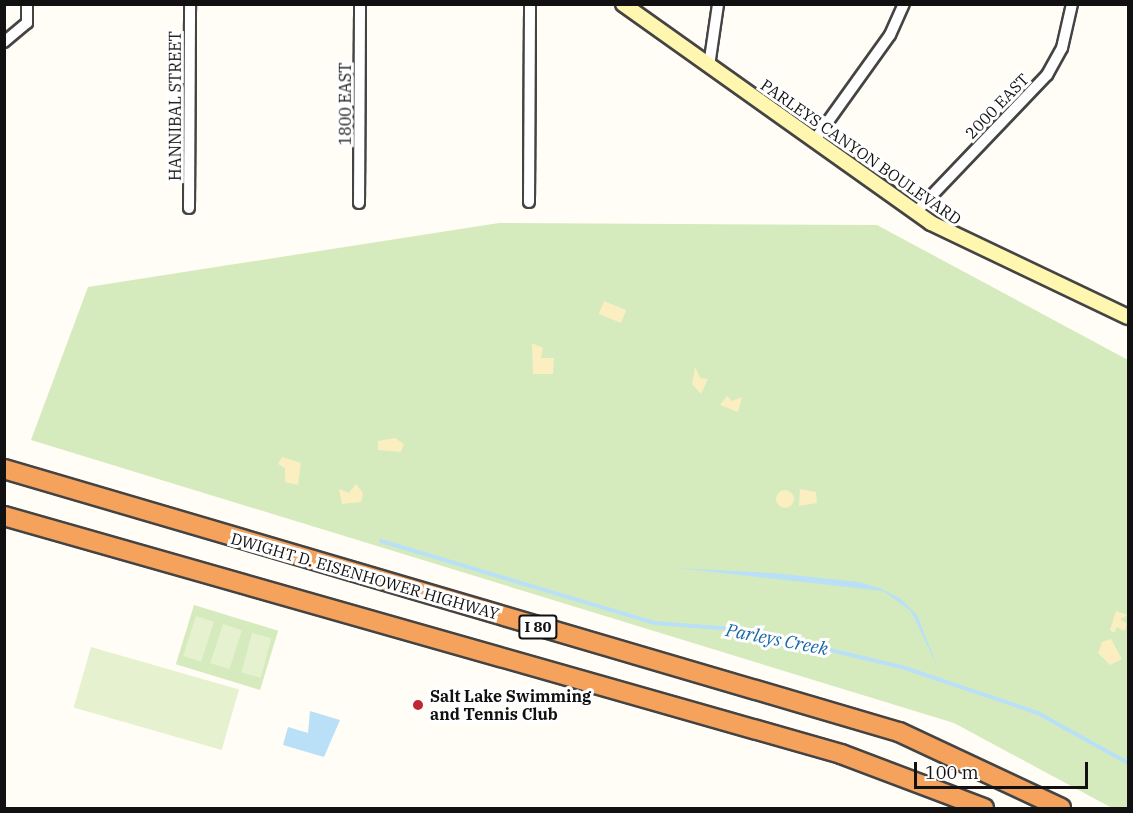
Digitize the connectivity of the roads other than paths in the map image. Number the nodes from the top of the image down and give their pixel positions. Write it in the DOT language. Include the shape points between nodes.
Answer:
graph roads {
  1 [pos="27,4"];
  2 [pos="190,4"];
  3 [pos="360,4"];
  4 [pos="530,4"];
  5 [pos="623,4"];
  6 [pos="718,4"];
  7 [pos="904,4"];
  8 [pos="1072,4"];
  9 [pos="4,42"];
  10 [pos="709,66"];
  11 [pos="814,141"];
  12 [pos="529,202"];
  13 [pos="360,203"];
  14 [pos="189,208"];
  15 [pos="916,212"];
  16 [pos="1128,317"];
  17 [pos="4,469"];
  18 [pos="4,516"];
  19 [pos="984,808"];
  20 [pos="1062,808"];
  1 -- 9 [label="street" via="27,23"];
  2 -- 14 [label="street, HANNIBAL STREET"];
  3 -- 13 [label="street, 1800 EAST"];
  4 -- 12 [label="street"];
  5 -- 10 [label="street, PARLEYS CANYON BOULEVARD"];
  6 -- 10 [label="street"];
  7 -- 11 [label="street" via="890,35"];
  8 -- 15 [label="street, 2000 EAST" via="1062,48 1047,75"];
  10 -- 11 [label="street, PARLEYS CANYON BOULEVARD"];
  11 -- 15 [label="street, PARLEYS CANYON BOULEVARD"];
  15 -- 16 [label="street, PARLEYS CANYON BOULEVARD" via="959,239"];
  17 -- 20 [label="highway, DWIGHT D. EISENHOWER HIGHWAY / I 80" via="878,725"];
  18 -- 19 [label="highway" via="841,754"];
}
